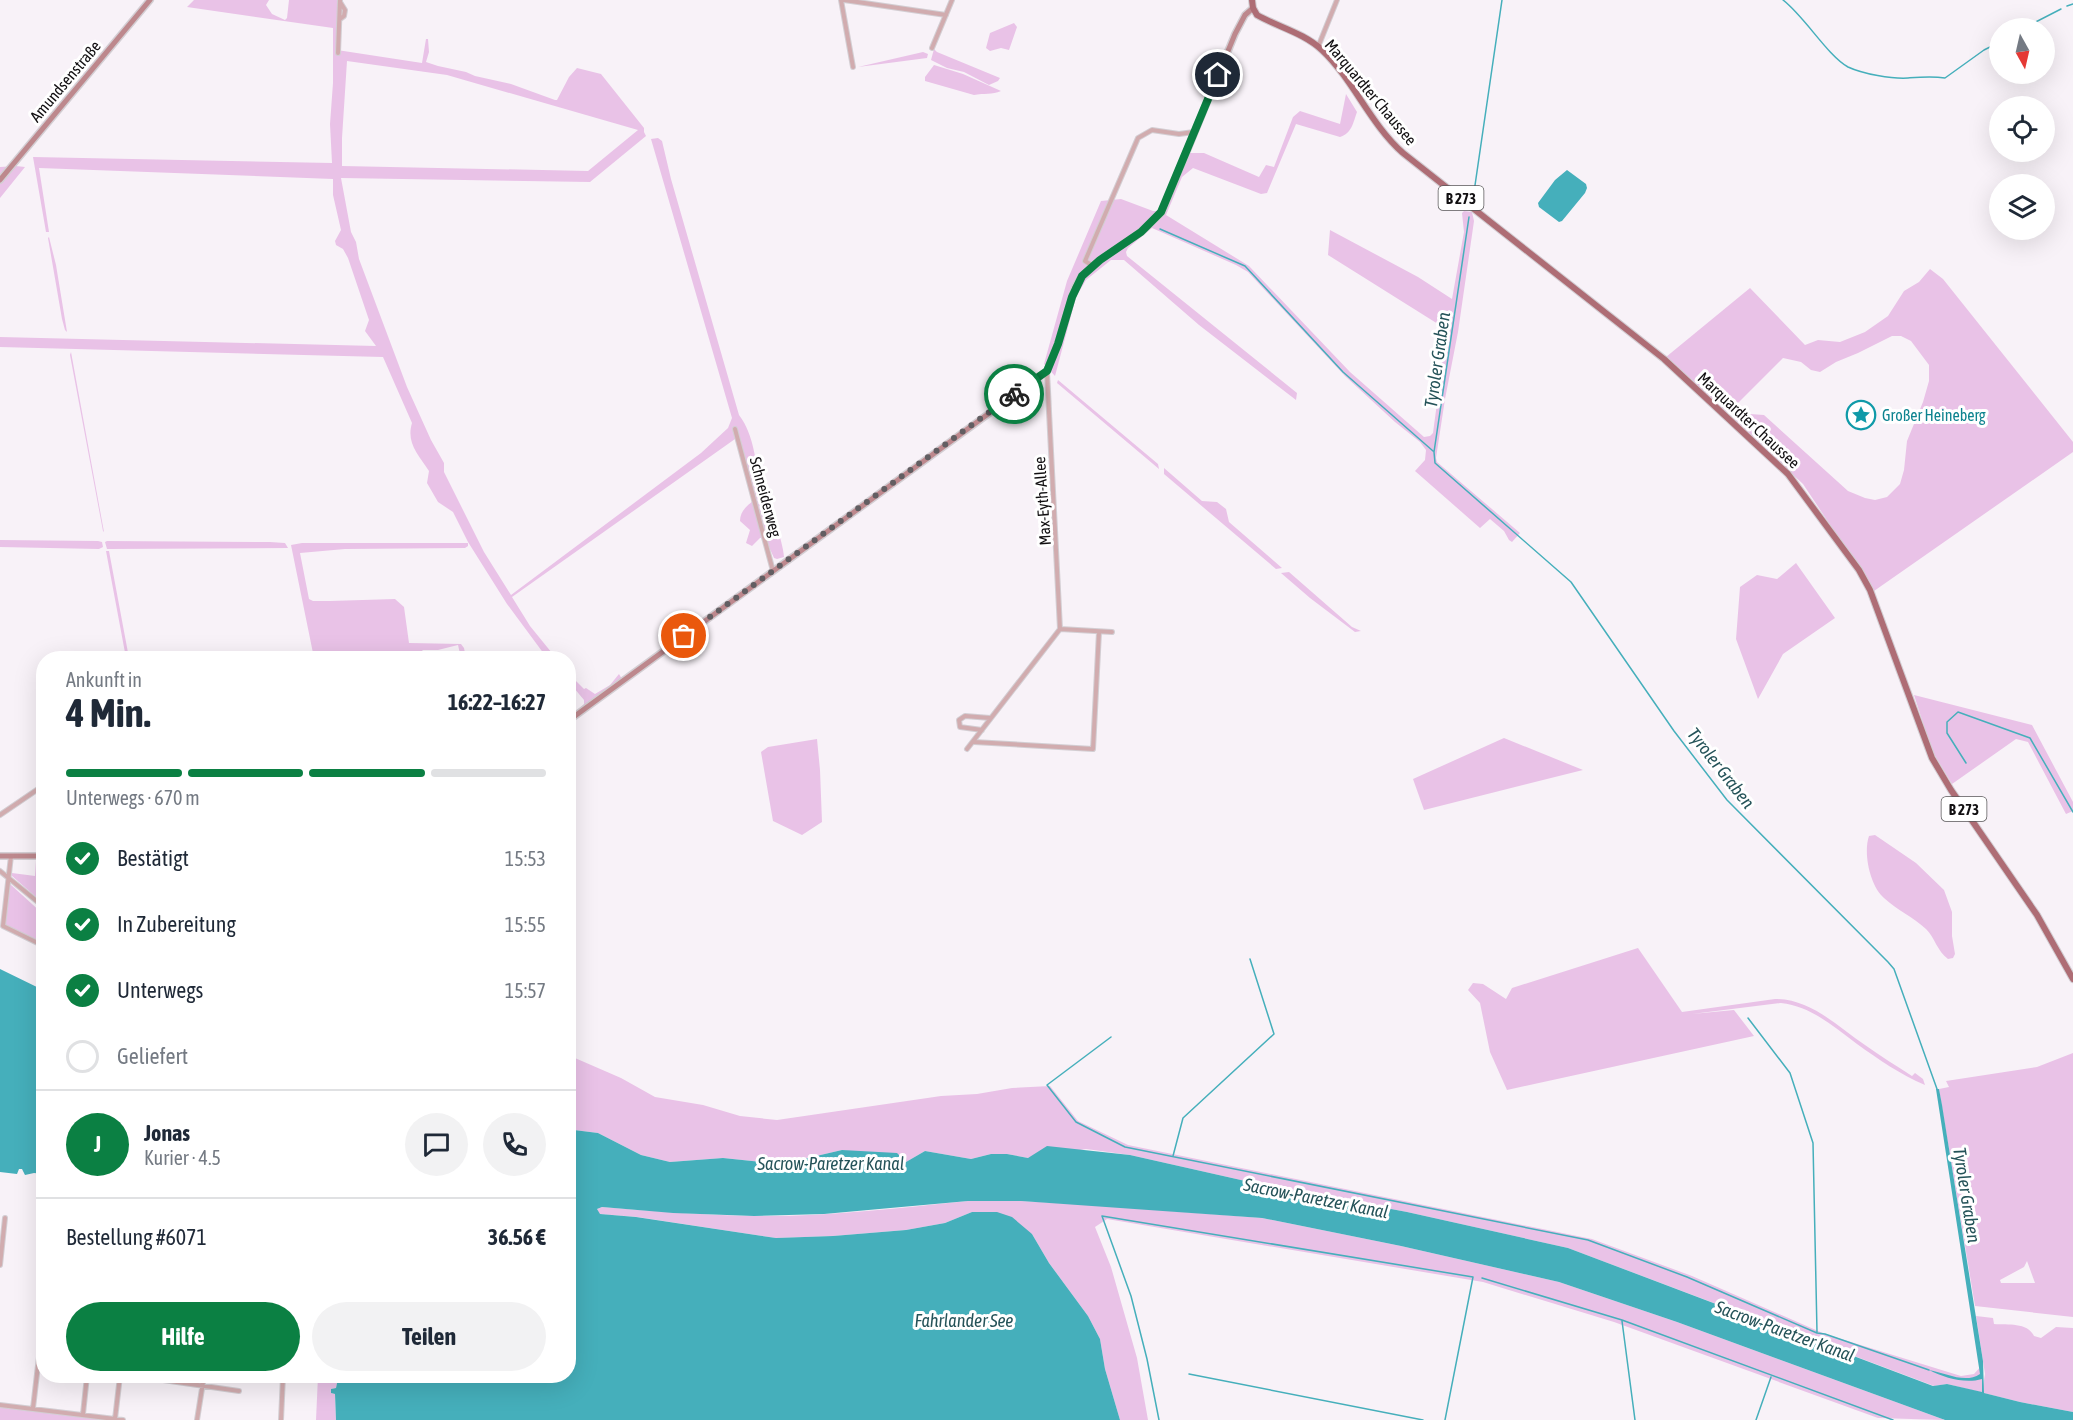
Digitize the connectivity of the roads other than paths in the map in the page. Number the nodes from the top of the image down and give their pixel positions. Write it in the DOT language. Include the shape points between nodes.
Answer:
graph roads {
  1 [pos="150,0"];
  2 [pos="842,0"];
  3 [pos="952,0"];
  4 [pos="1252,0"];
  5 [pos="1337,0"];
  6 [pos="340,1"];
  7 [pos="1253,8"];
  8 [pos="946,15"];
  9 [pos="1318,47"];
  10 [pos="932,48"];
  11 [pos="338,53"];
  12 [pos="853,67"];
  13 [pos="1195,132"];
  14 [pos="0,180"];
  15 [pos="1093,266"];
  16 [pos="1047,371"];
  17 [pos="735,429"];
  18 [pos="773,571"];
  19 [pos="1060,629"];
  20 [pos="1100,632"];
  21 [pos="1112,632"];
  22 [pos="576,715"];
  23 [pos="991,718"];
  24 [pos="982,730"];
  25 [pos="974,742"];
  26 [pos="967,749"];
  27 [pos="36,790"];
  28 [pos="0,815"];
  29 [pos="0,856"];
  30 [pos="11,856"];
  31 [pos="36,856"];
  32 [pos="0,870"];
  33 [pos="10,879"];
  34 [pos="36,900"];
  35 [pos="36,941"];
  36 [pos="2073,979"];
  37 [pos="5,1218"];
  38 [pos="0,1265"];
  39 [pos="36,1382"];
  40 [pos="86,1383"];
  41 [pos="119,1383"];
  42 [pos="183,1383"];
  43 [pos="203,1383"];
  44 [pos="283,1383"];
  45 [pos="202,1386"];
  46 [pos="240,1391"];
  47 [pos="0,1405"];
  48 [pos="33,1408"];
  49 [pos="83,1414"];
  50 [pos="115,1419"];
  51 [pos="123,1420"];
  52 [pos="196,1420"];
  53 [pos="281,1420"];
  1 -- 14 [label="street, Amundsenstraße"];
  2 -- 8 [label="street"];
  2 -- 12 [label="street"];
  3 -- 8 [label="street"];
  4 -- 7 [label="main road"];
  5 -- 9 [label="street"];
  6 -- 11 [label="street"];
  7 -- 9 [label="main road, Marquardter Chaussee / B 273" via="1260,17"];
  7 -- 13 [label="street" via="1235,34"];
  8 -- 10 [label="street"];
  9 -- 36 [label="main road, Marquardter Chaussee / B 273" via="1396,147 1664,359 1800,488 1867,584 1925,742 1941,774 2037,915"];
  13 -- 15 [label="street" via="1161,212 1141,232"];
  13 -- 15 [label="street" via="1179,134 1156,129 1138,138 1085,261"];
  15 -- 16 [label="street" via="1075,287"];
  16 -- 18 [label="street"];
  16 -- 19 [label="street, Max-Eyth-Allee"];
  17 -- 18 [label="street, Schneiderweg"];
  18 -- 22 [label="street"];
  19 -- 20 [label="street"];
  19 -- 23 [label="street"];
  20 -- 21 [label="street"];
  20 -- 25 [label="street" via="1093,749"];
  23 -- 24 [label="street"];
  23 -- 24 [label="street" via="965,716 959,720 960,727"];
  24 -- 25 [label="street"];
  25 -- 26 [label="street"];
  27 -- 28 [label="street"];
  29 -- 30 [label="street"];
  30 -- 31 [label="street"];
  30 -- 33 [label="street"];
  32 -- 33 [label="street"];
  33 -- 34 [label="street"];
  33 -- 35 [label="street" via="3,926"];
  37 -- 38 [label="street"];
  39 -- 48 [label="street"];
  40 -- 49 [label="street"];
  41 -- 50 [label="street"];
  42 -- 45 [label="street"];
  43 -- 45 [label="street"];
  44 -- 53 [label="street"];
  45 -- 46 [label="street"];
  45 -- 52 [label="street"];
  47 -- 48 [label="street"];
  48 -- 49 [label="street"];
  49 -- 50 [label="street"];
  50 -- 51 [label="street"];
}
